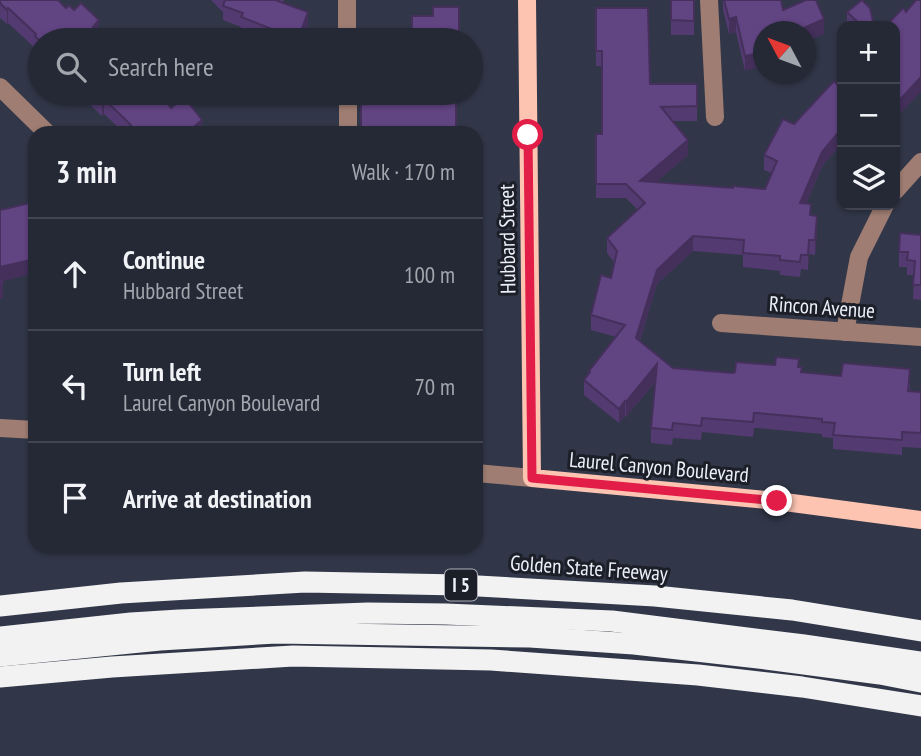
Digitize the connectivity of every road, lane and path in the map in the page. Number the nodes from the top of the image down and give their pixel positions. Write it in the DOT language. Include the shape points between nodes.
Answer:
graph roads {
  1 [pos="347,0"];
  2 [pos="527,0"];
  3 [pos="709,0"];
  4 [pos="347,28"];
  5 [pos="0,87"];
  6 [pos="348,105"];
  7 [pos="715,117"];
  8 [pos="40,126"];
  9 [pos="348,126"];
  10 [pos="921,162"];
  11 [pos="900,185"];
  12 [pos="882,210"];
  13 [pos="721,323"];
  14 [pos="845,332"];
  15 [pos="921,337"];
  16 [pos="0,428"];
  17 [pos="28,430"];
  18 [pos="483,474"];
  19 [pos="532,478"];
  20 [pos="921,520"];
  21 [pos="0,606"];
  22 [pos="921,631"];
  23 [pos="0,637"];
  24 [pos="0,656"];
  25 [pos="921,662"];
  26 [pos="0,677"];
  27 [pos="921,682"];
  28 [pos="921,706"];
  1 -- 4 [label="street"];
  2 -- 19 [label="main road, Hubbard Street"];
  3 -- 7 [label="street"];
  5 -- 8 [label="street"];
  6 -- 9 [label="street"];
  10 -- 11 [label="street"];
  12 -- 14 [label="street" via="859,257"];
  13 -- 14 [label="street, Rincon Avenue"];
  14 -- 15 [label="street, Rincon Avenue"];
  16 -- 17 [label="street"];
  18 -- 19 [label="street, Laurel Canyon Boulevard"];
  19 -- 20 [label="main road, Laurel Canyon Boulevard"];
  21 -- 22 [label="highway, Golden State Freeway / I 5" via="305,582 460,585 655,596 792,610"];
  23 -- 25 [label="highway" via="131,623 368,612 612,621"];
  24 -- 27 [label="highway" via="276,633 530,637 766,659"];
  26 -- 28 [label="highway" via="293,656 491,660 698,675"];
}
